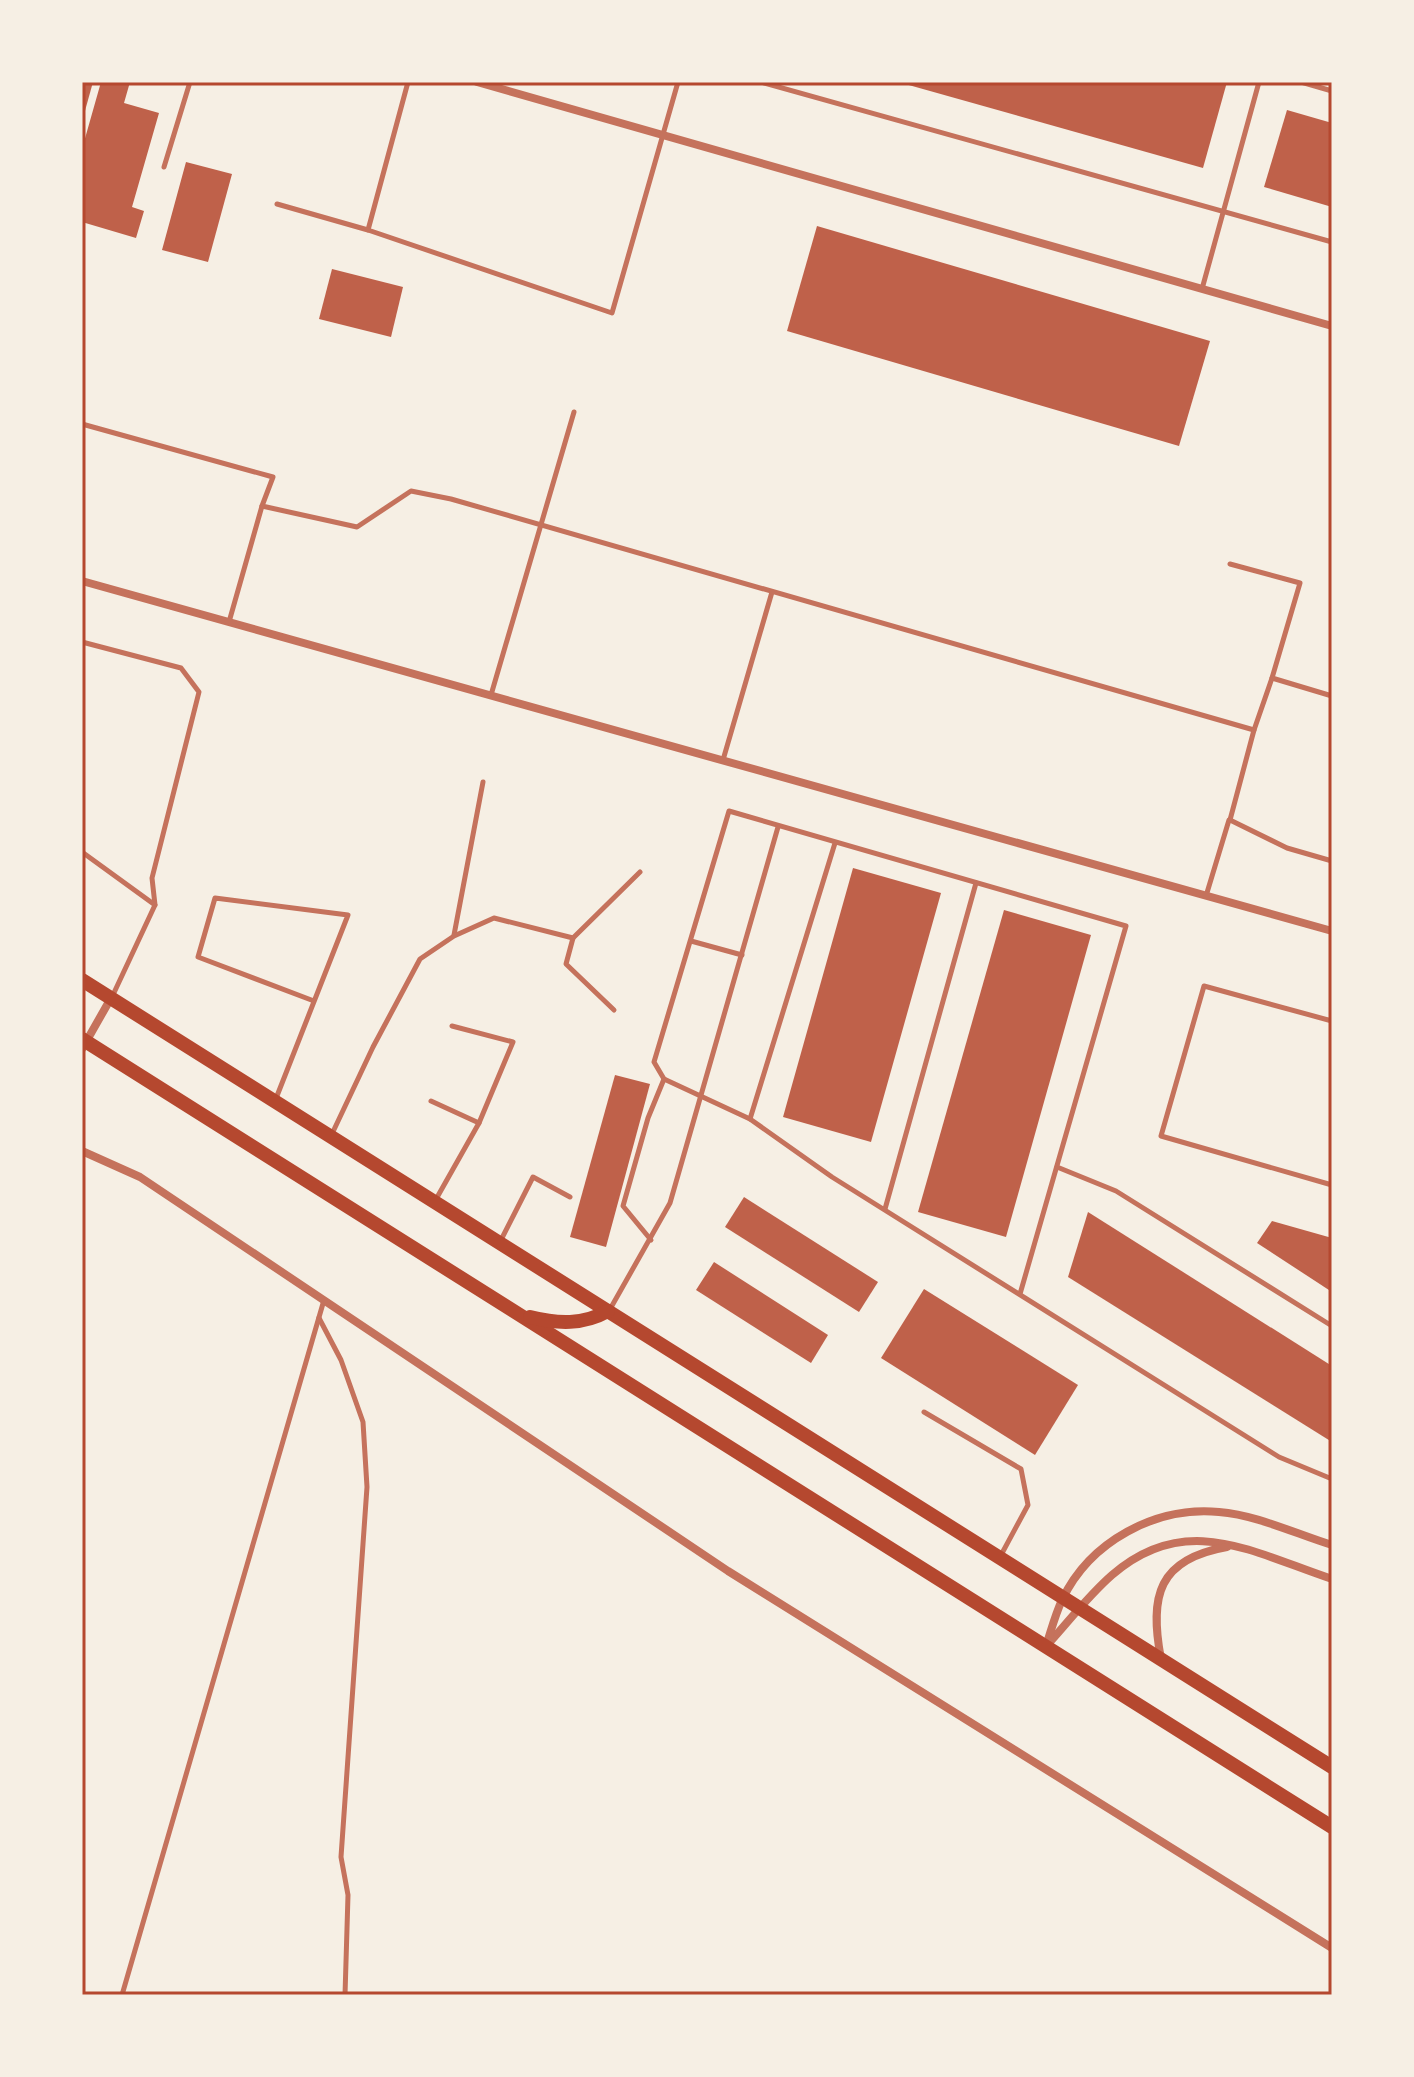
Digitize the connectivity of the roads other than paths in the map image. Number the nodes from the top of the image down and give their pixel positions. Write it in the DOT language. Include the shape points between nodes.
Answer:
graph roads {
  1 [pos="190,82"];
  2 [pos="408,82"];
  3 [pos="477,82"];
  4 [pos="678,82"];
  5 [pos="761,82"];
  6 [pos="1259,82"];
  7 [pos="1301,82"];
  8 [pos="1332,91"];
  9 [pos="663,135"];
  10 [pos="164,167"];
  11 [pos="277,204"];
  12 [pos="1224,212"];
  13 [pos="368,230"];
  14 [pos="1332,242"];
  15 [pos="1202,289"];
  16 [pos="1332,326"];
  17 [pos="574,412"];
  18 [pos="82,424"];
  19 [pos="262,506"];
  20 [pos="541,526"];
  21 [pos="1230,564"];
  22 [pos="82,581"];
  23 [pos="772,592"];
  24 [pos="229,623"];
  25 [pos="82,642"];
  26 [pos="1272,678"];
  27 [pos="491,696"];
  28 [pos="1332,696"];
  29 [pos="1254,730"];
  30 [pos="722,761"];
  31 [pos="483,782"];
  32 [pos="1230,820"];
  33 [pos="778,827"];
  34 [pos="835,843"];
  35 [pos="82,852"];
  36 [pos="1332,861"];
  37 [pos="640,872"];
  38 [pos="976,883"];
  39 [pos="1206,896"];
  40 [pos="155,905"];
  41 [pos="1332,931"];
  42 [pos="454,936"];
  43 [pos="573,938"];
  44 [pos="691,941"];
  45 [pos="742,955"];
  46 [pos="82,980"];
  47 [pos="111,998"];
  48 [pos="314,1001"];
  49 [pos="614,1010"];
  50 [pos="1332,1021"];
  51 [pos="452,1026"];
  52 [pos="83,1043"];
  53 [pos="664,1079"];
  54 [pos="701,1097"];
  55 [pos="275,1101"];
  56 [pos="431,1101"];
  57 [pos="750,1119"];
  58 [pos="479,1123"];
  59 [pos="331,1137"];
  60 [pos="82,1151"];
  61 [pos="1057,1167"];
  62 [pos="1332,1185"];
  63 [pos="570,1197"];
  64 [pos="435,1202"];
  65 [pos="885,1209"];
  66 [pos="651,1240"];
  67 [pos="500,1243"];
  68 [pos="1020,1294"];
  69 [pos="324,1299"];
  70 [pos="608,1311"];
  71 [pos="518,1314"];
  72 [pos="319,1317"];
  73 [pos="1332,1326"];
  74 [pos="924,1412"];
  75 [pos="1332,1479"];
  76 [pos="1332,1545"];
  77 [pos="1231,1546"];
  78 [pos="1000,1558"];
  79 [pos="1332,1579"];
  80 [pos="1063,1598"];
  81 [pos="1080,1608"];
  82 [pos="1046,1646"];
  83 [pos="1161,1659"];
  84 [pos="1332,1767"];
  85 [pos="1332,1827"];
  86 [pos="1332,1948"];
  87 [pos="122,1995"];
  88 [pos="345,1995"];
  1 -- 10 [label="lane"];
  2 -- 13 [label="lane"];
  3 -- 9 [label="street"];
  4 -- 9 [label="lane"];
  5 -- 12 [label="lane"];
  6 -- 12 [label="lane"];
  7 -- 8 [label="lane"];
  9 -- 13 [label="lane" via="612,313"];
  9 -- 15 [label="street"];
  11 -- 13 [label="lane"];
  12 -- 14 [label="lane"];
  12 -- 15 [label="lane"];
  15 -- 16 [label="street"];
  17 -- 20 [label="lane"];
  18 -- 19 [label="lane" via="273,477"];
  19 -- 20 [label="lane" via="357,527 411,491"];
  19 -- 24 [label="lane"];
  20 -- 23 [label="lane"];
  20 -- 27 [label="lane"];
  21 -- 26 [label="lane" via="1300,583"];
  22 -- 24 [label="street"];
  23 -- 29 [label="lane"];
  23 -- 30 [label="lane"];
  24 -- 27 [label="street"];
  25 -- 40 [label="lane" via="181,668 199,692 152,878"];
  26 -- 28 [label="lane"];
  26 -- 29 [label="lane"];
  27 -- 30 [label="street"];
  29 -- 32 [label="lane"];
  30 -- 39 [label="street"];
  31 -- 42 [label="lane"];
  32 -- 36 [label="lane" via="1287,848"];
  32 -- 39 [label="lane"];
  33 -- 34 [label="lane"];
  33 -- 44 [label="lane" via="729,811"];
  33 -- 45 [label="lane"];
  34 -- 38 [label="lane"];
  34 -- 57 [label="lane"];
  35 -- 40 [label="lane"];
  37 -- 43 [label="lane"];
  38 -- 61 [label="lane" via="1126,926"];
  38 -- 65 [label="lane"];
  39 -- 41 [label="street"];
  40 -- 47 [label="lane"];
  42 -- 43 [label="lane" via="494,918"];
  42 -- 59 [label="lane" via="420,959"];
  43 -- 49 [label="lane" via="566,964"];
  44 -- 45 [label="lane"];
  44 -- 53 [label="lane" via="654,1062"];
  45 -- 54 [label="lane"];
  46 -- 47 [label="main road"];
  47 -- 52 [label="street"];
  47 -- 55 [label="main road"];
  48 -- 48 [label="lane" via="348,915 215,898 198,957"];
  48 -- 55 [label="lane"];
  50 -- 62 [label="lane" via="1204,986 1161,1136"];
  51 -- 58 [label="lane" via="513,1042"];
  52 -- 71 [label="main road"];
  53 -- 54 [label="lane"];
  53 -- 66 [label="lane" via="623,1206"];
  54 -- 57 [label="lane"];
  54 -- 66 [label="lane" via="670,1203"];
  55 -- 59 [label="main road"];
  56 -- 58 [label="lane"];
  57 -- 65 [label="lane"];
  58 -- 64 [label="lane"];
  59 -- 64 [label="main road"];
  60 -- 69 [label="street" via="140,1177"];
  61 -- 68 [label="lane"];
  61 -- 73 [label="lane" via="1116,1191"];
  63 -- 67 [label="lane" via="533,1177"];
  64 -- 67 [label="main road"];
  65 -- 68 [label="lane"];
  66 -- 70 [label="lane"];
  67 -- 70 [label="main road"];
  68 -- 75 [label="lane" via="1279,1457"];
  69 -- 72 [label="lane"];
  69 -- 86 [label="street" via="728,1571"];
  70 -- 71 [label="main road" via="573,1323"];
  70 -- 78 [label="main road"];
  71 -- 82 [label="main road"];
  72 -- 87 [label="lane"];
  72 -- 88 [label="lane" via="363,1422 367,1487 341,1857 348,1895"];
  74 -- 78 [label="lane" via="1021,1469 1028,1505"];
  76 -- 80 [label="street" via="1221,1512 1175,1512 1137,1524 1099,1552"];
  77 -- 79 [label="street"];
  77 -- 81 [label="street" via="1201,1539 1159,1545 1111,1576"];
  77 -- 83 [label="street" via="1199,1552 1169,1573 1156,1607"];
  78 -- 80 [label="main road"];
  80 -- 81 [label="main road"];
  80 -- 82 [label="street"];
  81 -- 82 [label="street"];
  81 -- 83 [label="main road"];
  82 -- 85 [label="main road"];
  83 -- 84 [label="main road"];
}
